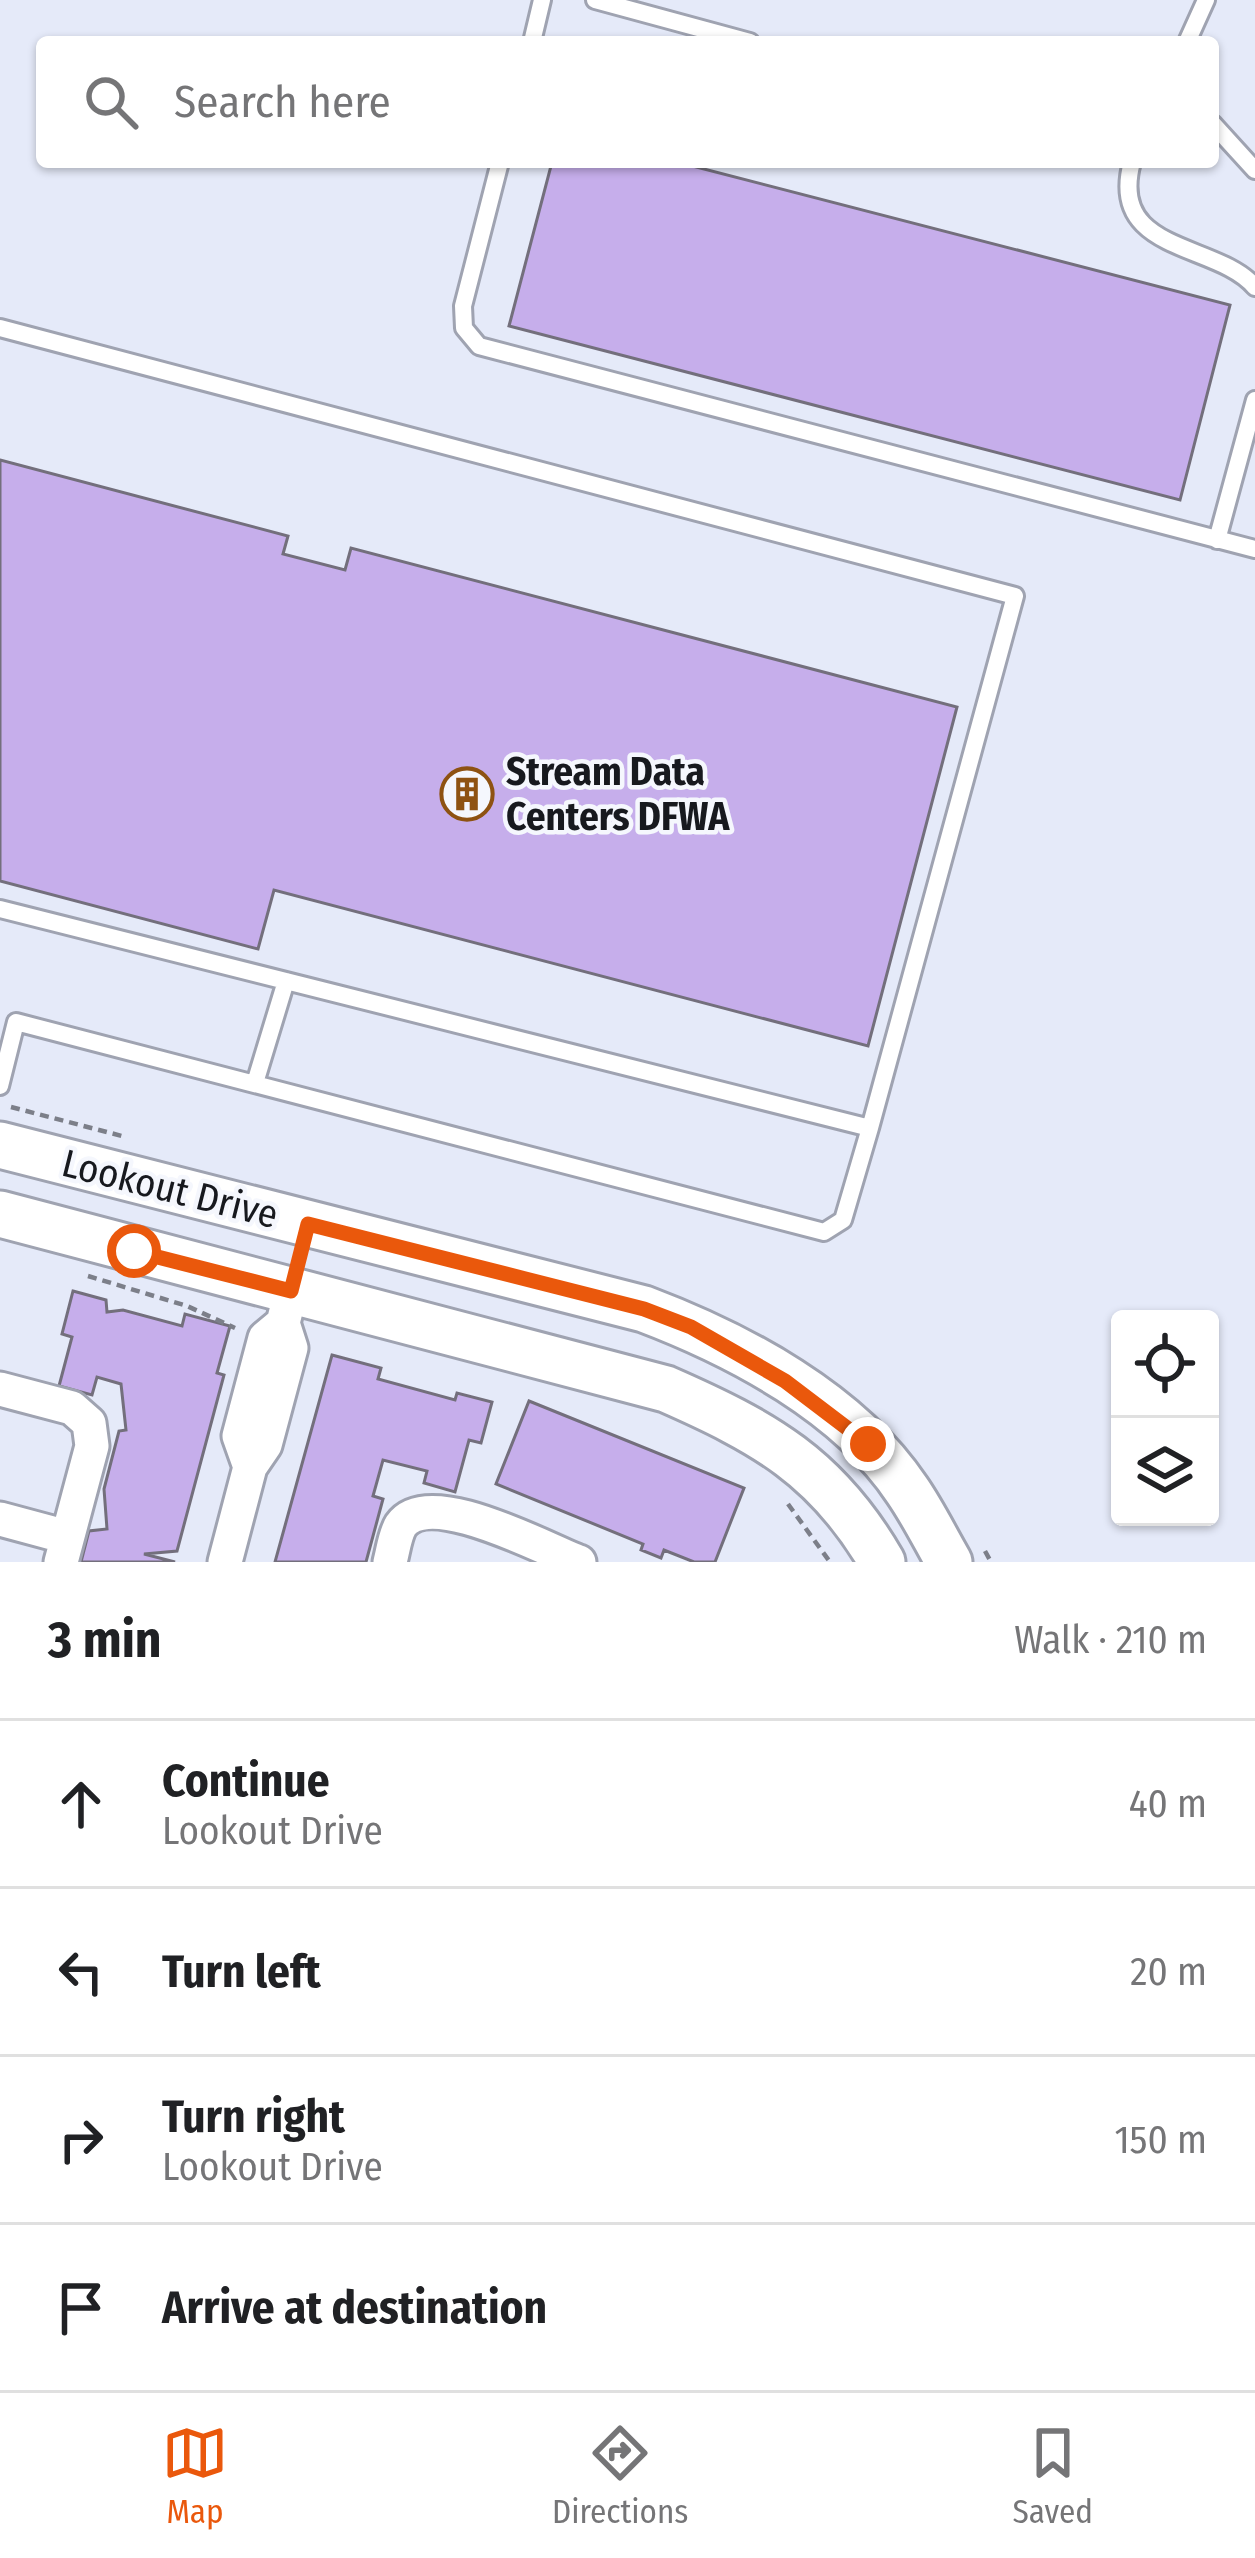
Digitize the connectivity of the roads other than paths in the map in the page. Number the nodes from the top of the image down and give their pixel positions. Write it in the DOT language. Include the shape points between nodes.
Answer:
graph roads {
  1 [pos="542,0"];
  2 [pos="595,0"];
  3 [pos="1206,0"];
  4 [pos="533,36"];
  5 [pos="728,36"];
  6 [pos="1190,36"];
  7 [pos="1219,131"];
  8 [pos="498,168"];
  9 [pos="1130,168"];
  10 [pos="1255,170"];
  11 [pos="1255,287"];
  12 [pos="0,328"];
  13 [pos="1255,400"];
  14 [pos="1217,540"];
  15 [pos="1255,550"];
  16 [pos="0,909"];
  17 [pos="286,982"];
  18 [pos="8,1020"];
  19 [pos="255,1083"];
  20 [pos="0,1086"];
  21 [pos="13,1128"];
  22 [pos="870,1128"];
  23 [pos="0,1214"];
  24 [pos="308,1224"];
  25 [pos="287,1307"];
  26 [pos="0,1389"];
  27 [pos="0,1520"];
  28 [pos="64,1550"];
  29 [pos="225,1562"];
  30 [pos="390,1562"];
  31 [pos="579,1562"];
  32 [pos="882,1562"];
  33 [pos="949,1562"];
  1 -- 4 [label="lane"];
  2 -- 5 [label="lane"];
  3 -- 6 [label="lane"];
  7 -- 10 [label="lane"];
  8 -- 14 [label="lane" via="463,306 464,328 479,346"];
  9 -- 11 [label="lane" via="1132,209 1162,238"];
  12 -- 22 [label="lane" via="1015,596"];
  13 -- 14 [label="lane"];
  14 -- 15 [label="lane"];
  16 -- 17 [label="lane"];
  17 -- 19 [label="lane"];
  17 -- 22 [label="lane"];
  18 -- 19 [label="lane"];
  18 -- 20 [label="lane"];
  19 -- 22 [label="lane" via="824,1232 843,1220"];
  21 -- 24 [label="main road, Lookout Drive"];
  23 -- 25 [label="main road, Lookout Drive"];
  24 -- 25 [label="main road"];
  24 -- 33 [label="main road, Lookout Drive" via="644,1309 736,1350 868,1444 906,1487"];
  25 -- 29 [label="street" via="290,1348"];
  25 -- 32 [label="main road, Lookout Drive" via="624,1376 707,1407 798,1458 857,1519"];
  26 -- 28 [label="street" via="72,1408 89,1423 92,1446"];
  27 -- 28 [label="street"];
  30 -- 31 [label="street" via="400,1526 419,1511 447,1510"];
}
